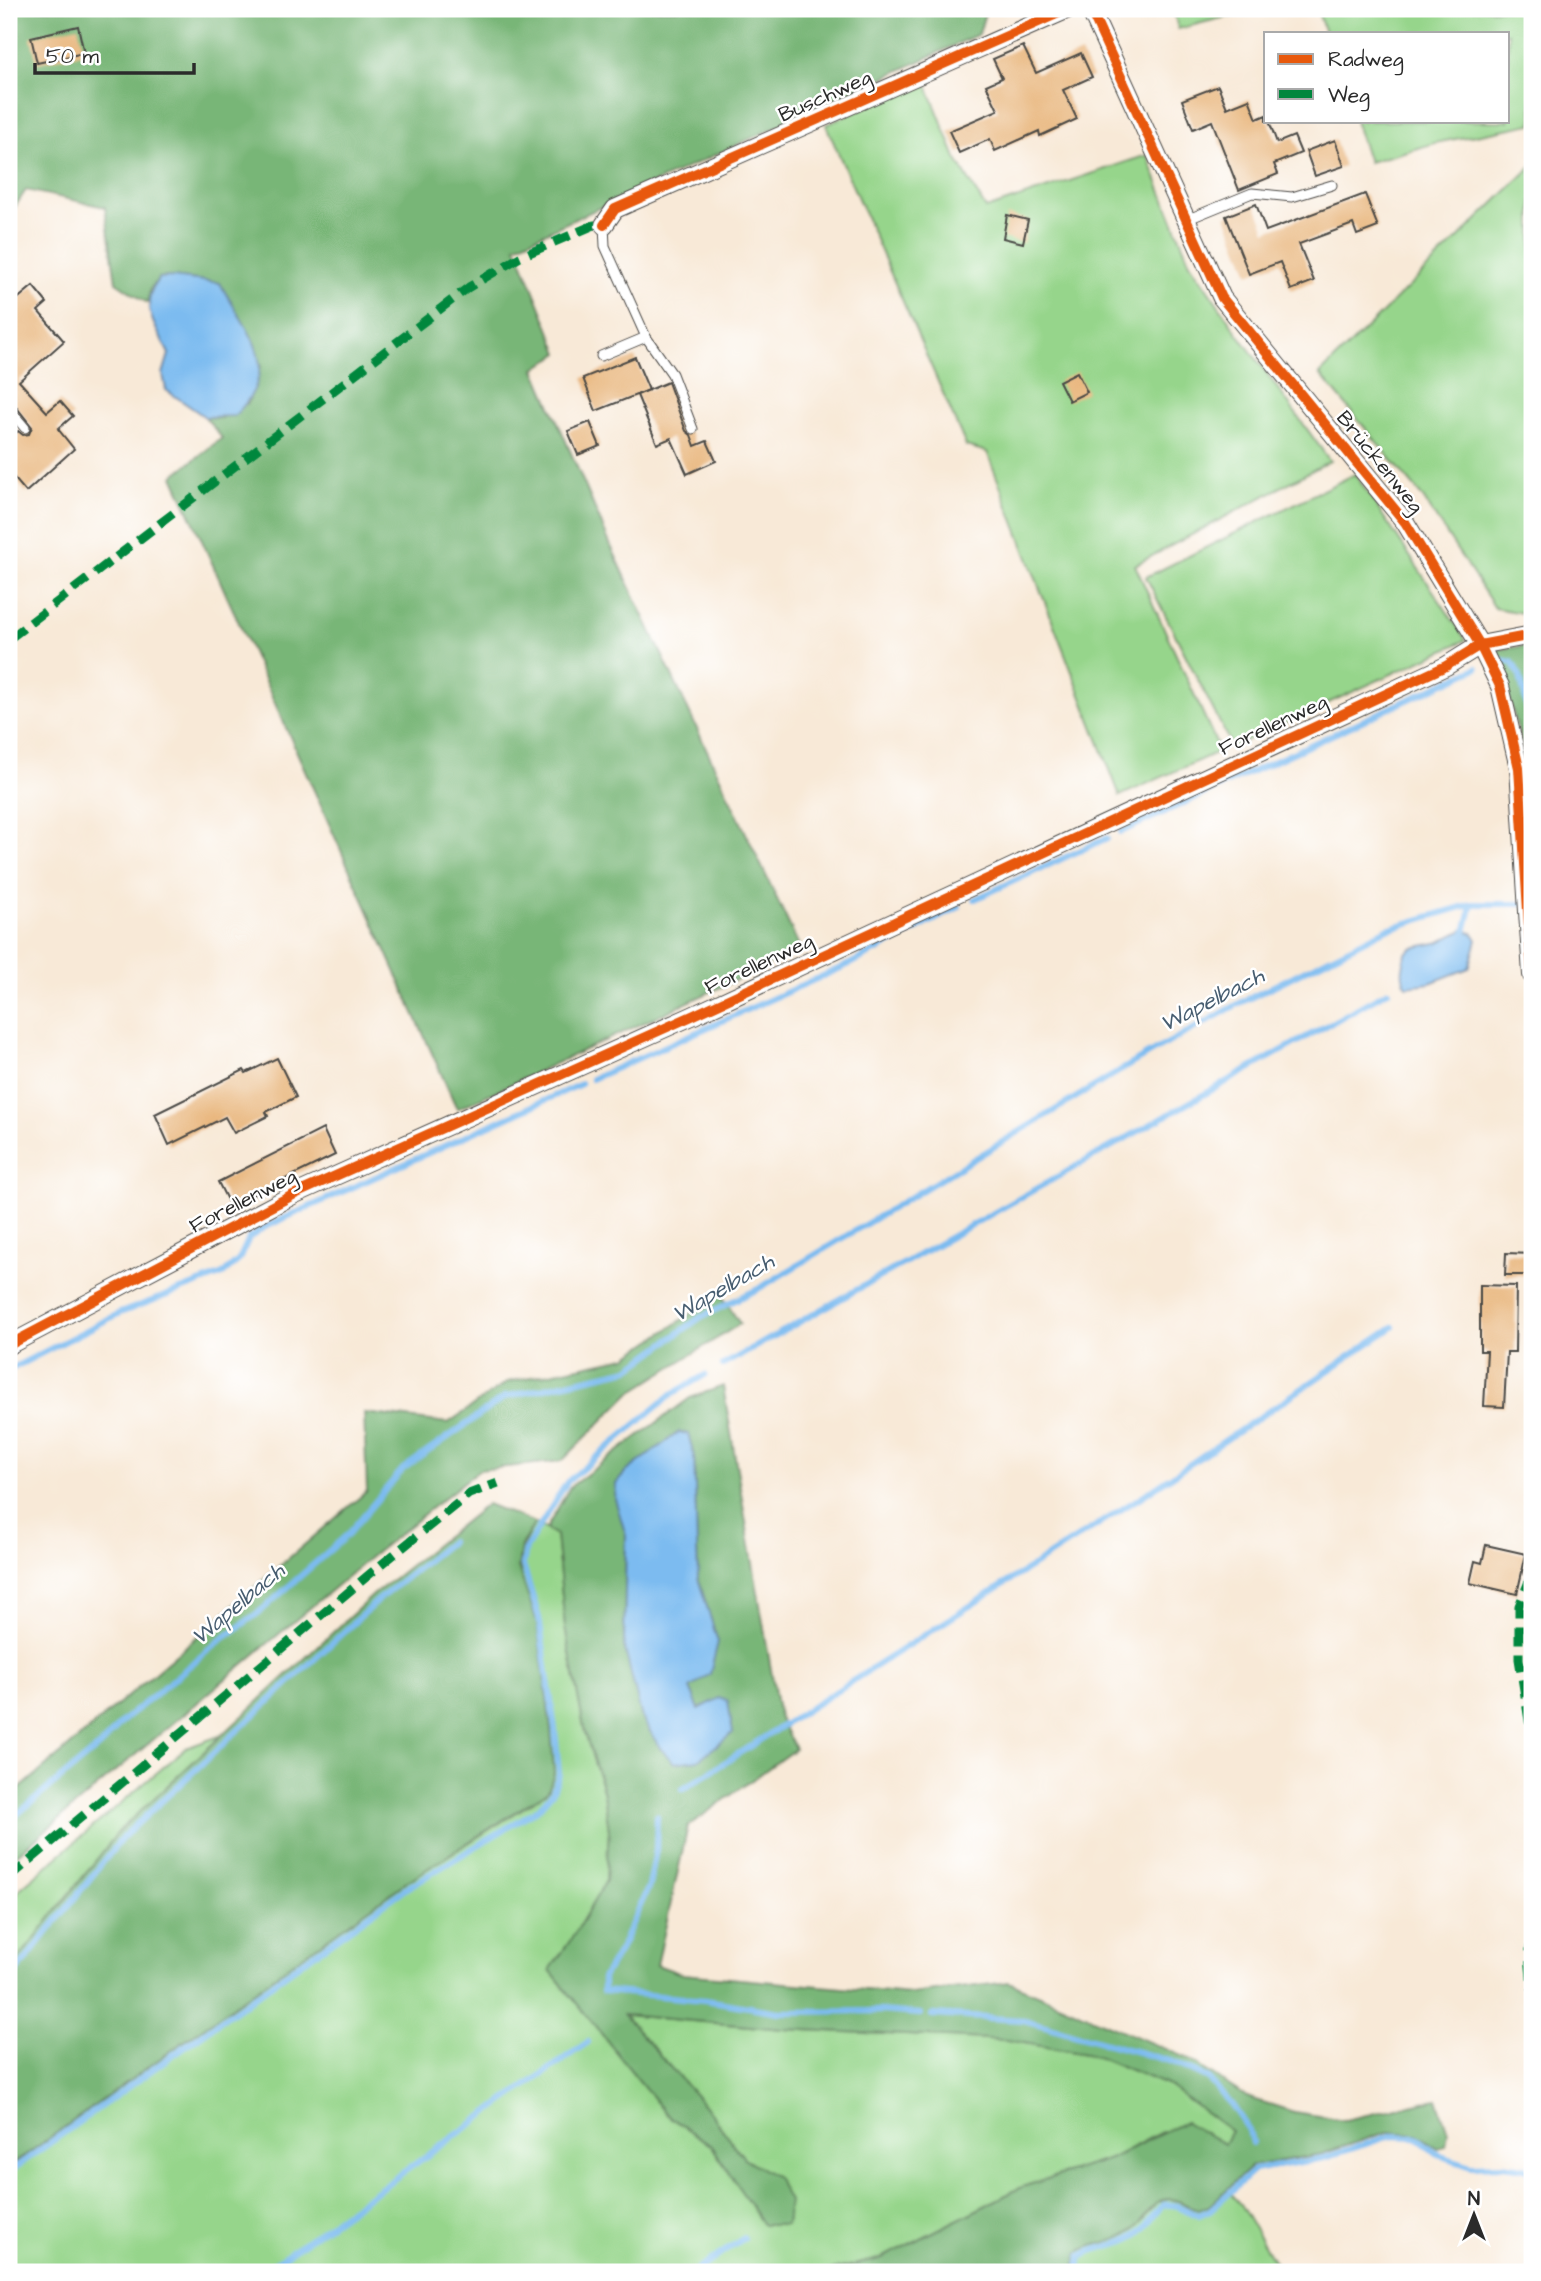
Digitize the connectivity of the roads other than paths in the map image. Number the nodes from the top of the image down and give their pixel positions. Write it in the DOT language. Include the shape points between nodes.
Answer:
graph roads {
  1 [pos="1068,9"];
  2 [pos="1090,9"];
  3 [pos="1332,185"];
  4 [pos="1186,220"];
  5 [pos="604,225"];
  6 [pos="646,337"];
  7 [pos="601,356"];
  8 [pos="9,409"];
  9 [pos="25,428"];
  10 [pos="693,429"];
  11 [pos="1532,635"];
  12 [pos="1480,645"];
  13 [pos="1532,975"];
  14 [pos="9,1345"];
  1 -- 5 [label="street, Buschweg" via="615,209"];
  2 -- 4 [label="street, Brückenweg"];
  3 -- 4 [label="lane" via="1292,197 1252,193"];
  4 -- 12 [label="street, Brückenweg" via="1222,298 1405,522"];
  5 -- 6 [label="lane" via="605,246"];
  6 -- 7 [label="lane"];
  6 -- 10 [label="lane" via="672,374"];
  8 -- 9 [label="lane"];
  11 -- 12 [label="street, Forellenweg"];
  12 -- 13 [label="street, Brückenweg" via="1500,686 1519,768"];
  12 -- 14 [label="street, Forellenweg" via="1446,666 692,1016 293,1195"];
}
